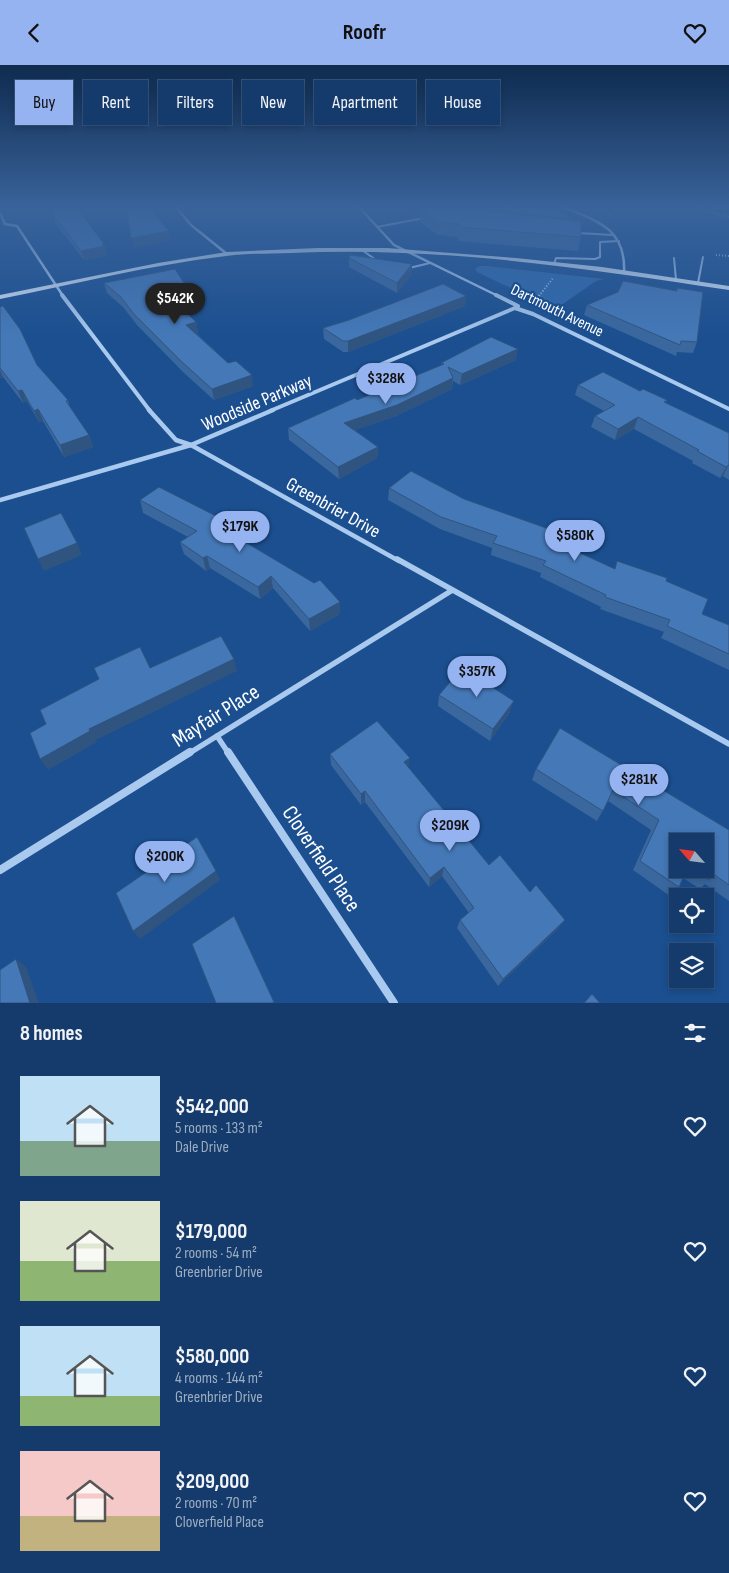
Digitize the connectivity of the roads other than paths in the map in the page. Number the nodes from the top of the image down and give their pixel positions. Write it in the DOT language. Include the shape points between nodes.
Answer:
graph roads {
  1 [pos="33,251"];
  2 [pos="223,251"];
  3 [pos="286,251"];
  4 [pos="363,251"];
  5 [pos="380,251"];
  6 [pos="600,251"];
  7 [pos="624,251"];
  8 [pos="408,252"];
  9 [pos="227,254"];
  10 [pos="674,257"];
  11 [pos="703,257"];
  12 [pos="379,262"];
  13 [pos="430,263"];
  14 [pos="554,264"];
  15 [pos="403,269"];
  16 [pos="624,272"];
  17 [pos="676,280"];
  18 [pos="698,283"];
  19 [pos="55,286"];
  20 [pos="729,288"];
  21 [pos="0,293"];
  22 [pos="0,297"];
  23 [pos="517,307"];
  24 [pos="729,409"];
  25 [pos="191,445"];
  26 [pos="0,500"];
  27 [pos="451,591"];
  28 [pos="217,736"];
  29 [pos="729,744"];
  30 [pos="0,870"];
  31 [pos="394,1003"];
  1 -- 19 [label="street, Greenbrier Drive"];
  2 -- 9 [label="street"];
  3 -- 9 [label="street"];
  4 -- 12 [label="lane"];
  5 -- 8 [label="street"];
  6 -- 14 [label="lane" via="600,257 596,259 556,259"];
  7 -- 16 [label="street"];
  8 -- 13 [label="street, Dartmouth Avenue"];
  8 -- 14 [label="street"];
  9 -- 19 [label="street"];
  10 -- 17 [label="lane"];
  11 -- 18 [label="lane"];
  13 -- 15 [label="lane"];
  13 -- 23 [label="street, Dartmouth Avenue"];
  14 -- 16 [label="street"];
  16 -- 17 [label="street"];
  17 -- 18 [label="street"];
  18 -- 20 [label="street"];
  19 -- 21 [label="street"];
  19 -- 22 [label="street"];
  19 -- 25 [label="street, Greenbrier Drive" via="140,400 176,440"];
  23 -- 24 [label="street, Dartmouth Avenue"];
  23 -- 25 [label="street, Woodside Parkway"];
  25 -- 26 [label="street, Woodside Parkway"];
  25 -- 27 [label="street, Greenbrier Drive"];
  27 -- 28 [label="street, Mayfair Place"];
  27 -- 29 [label="street, Greenbrier Drive"];
  28 -- 30 [label="street, Mayfair Place"];
  28 -- 31 [label="street, Cloverfield Place"];
}
